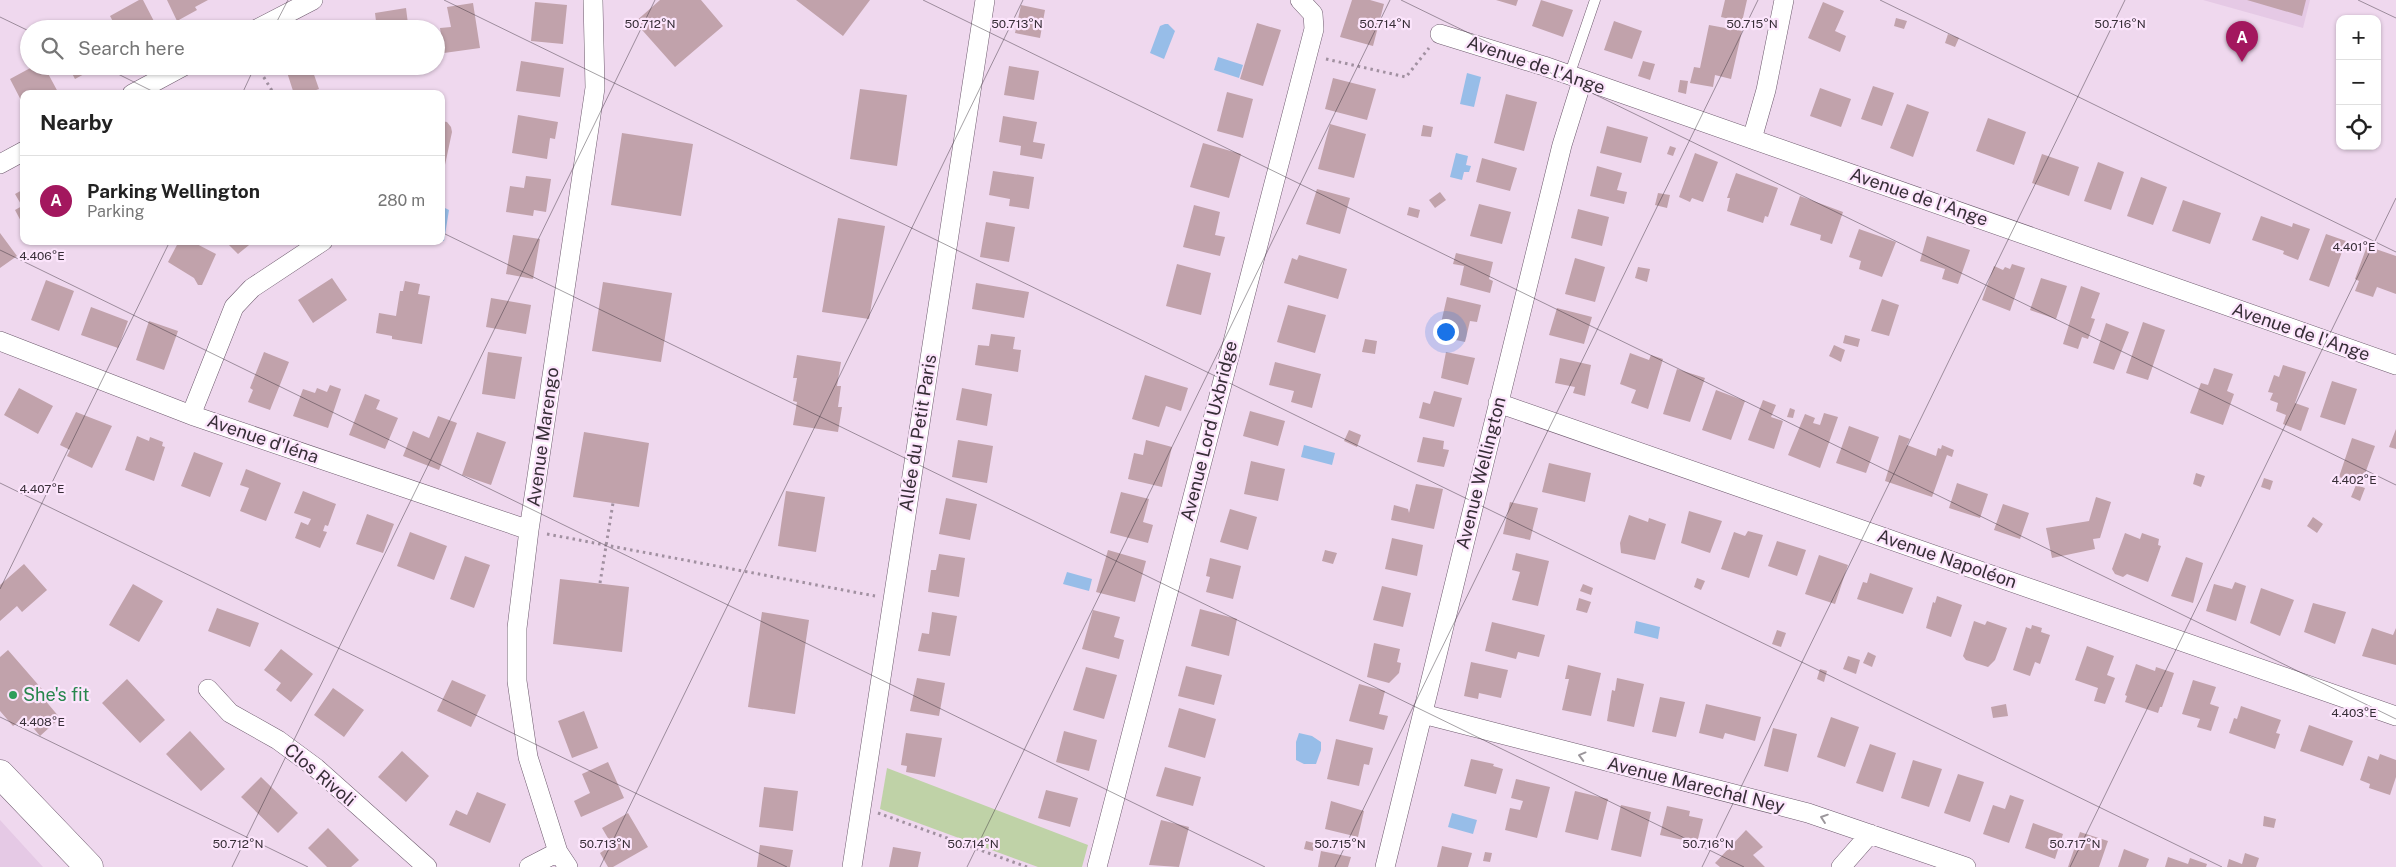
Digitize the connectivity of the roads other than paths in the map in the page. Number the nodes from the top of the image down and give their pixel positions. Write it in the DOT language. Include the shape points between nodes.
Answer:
graph roads {
  1 [pos="313,0"];
  2 [pos="593,0"];
  3 [pos="985,0"];
  4 [pos="1300,0"];
  5 [pos="1595,0"];
  6 [pos="1784,0"];
  7 [pos="274,20"];
  8 [pos="1440,34"];
  9 [pos="167,75"];
  10 [pos="1575,78"];
  11 [pos="139,90"];
  12 [pos="1752,139"];
  13 [pos="20,153"];
  14 [pos="0,164"];
  15 [pos="316,245"];
  16 [pos="0,341"];
  17 [pos="2396,366"];
  18 [pos="1498,402"];
  19 [pos="191,415"];
  20 [pos="529,530"];
  21 [pos="208,689"];
  22 [pos="1422,714"];
  23 [pos="2396,716"];
  24 [pos="0,774"];
  25 [pos="1870,834"];
  26 [pos="563,859"];
  27 [pos="89,867"];
  28 [pos="427,867"];
  29 [pos="529,867"];
  30 [pos="852,867"];
  31 [pos="1097,867"];
  32 [pos="1385,867"];
  33 [pos="1841,867"];
  34 [pos="1966,867"];
  1 -- 7 [label="street"];
  2 -- 20 [label="street, Avenue Marengo" via="595,88"];
  3 -- 30 [label="street, Allée du Petit Paris"];
  4 -- 31 [label="street, Avenue Lord Uxbridge" via="1313,14 1314,28"];
  5 -- 10 [label="lane"];
  6 -- 12 [label="street" via="1766,90"];
  8 -- 10 [label="street, Avenue de l'Ange"];
  9 -- 11 [label="street"];
  10 -- 12 [label="street, Avenue de l'Ange"];
  10 -- 18 [label="street, Avenue Wellington" via="1562,146"];
  12 -- 17 [label="street, Avenue de l'Ange"];
  13 -- 14 [label="street"];
  15 -- 19 [label="street" via="252,288 234,308"];
  16 -- 19 [label="street, Avenue d'Iéna"];
  18 -- 22 [label="street, Avenue Wellington"];
  18 -- 23 [label="street, Avenue Napoléon"];
  19 -- 20 [label="street, Avenue d'Iéna"];
  20 -- 26 [label="street, Avenue Marengo" via="517,628 517,681 528,757"];
  21 -- 28 [label="street, Clos Rivoli" via="230,712 278,740 316,768"];
  25 -- 22 [label="street, Avenue Marechal Ney, one-way" via="1808,813"];
  22 -- 32 [label="street, Avenue Wellington"];
  24 -- 27 [label="street"];
  25 -- 33 [label="street"];
  25 -- 34 [label="street, Avenue Marechal Ney"];
  26 -- 29 [label="street"];
}
